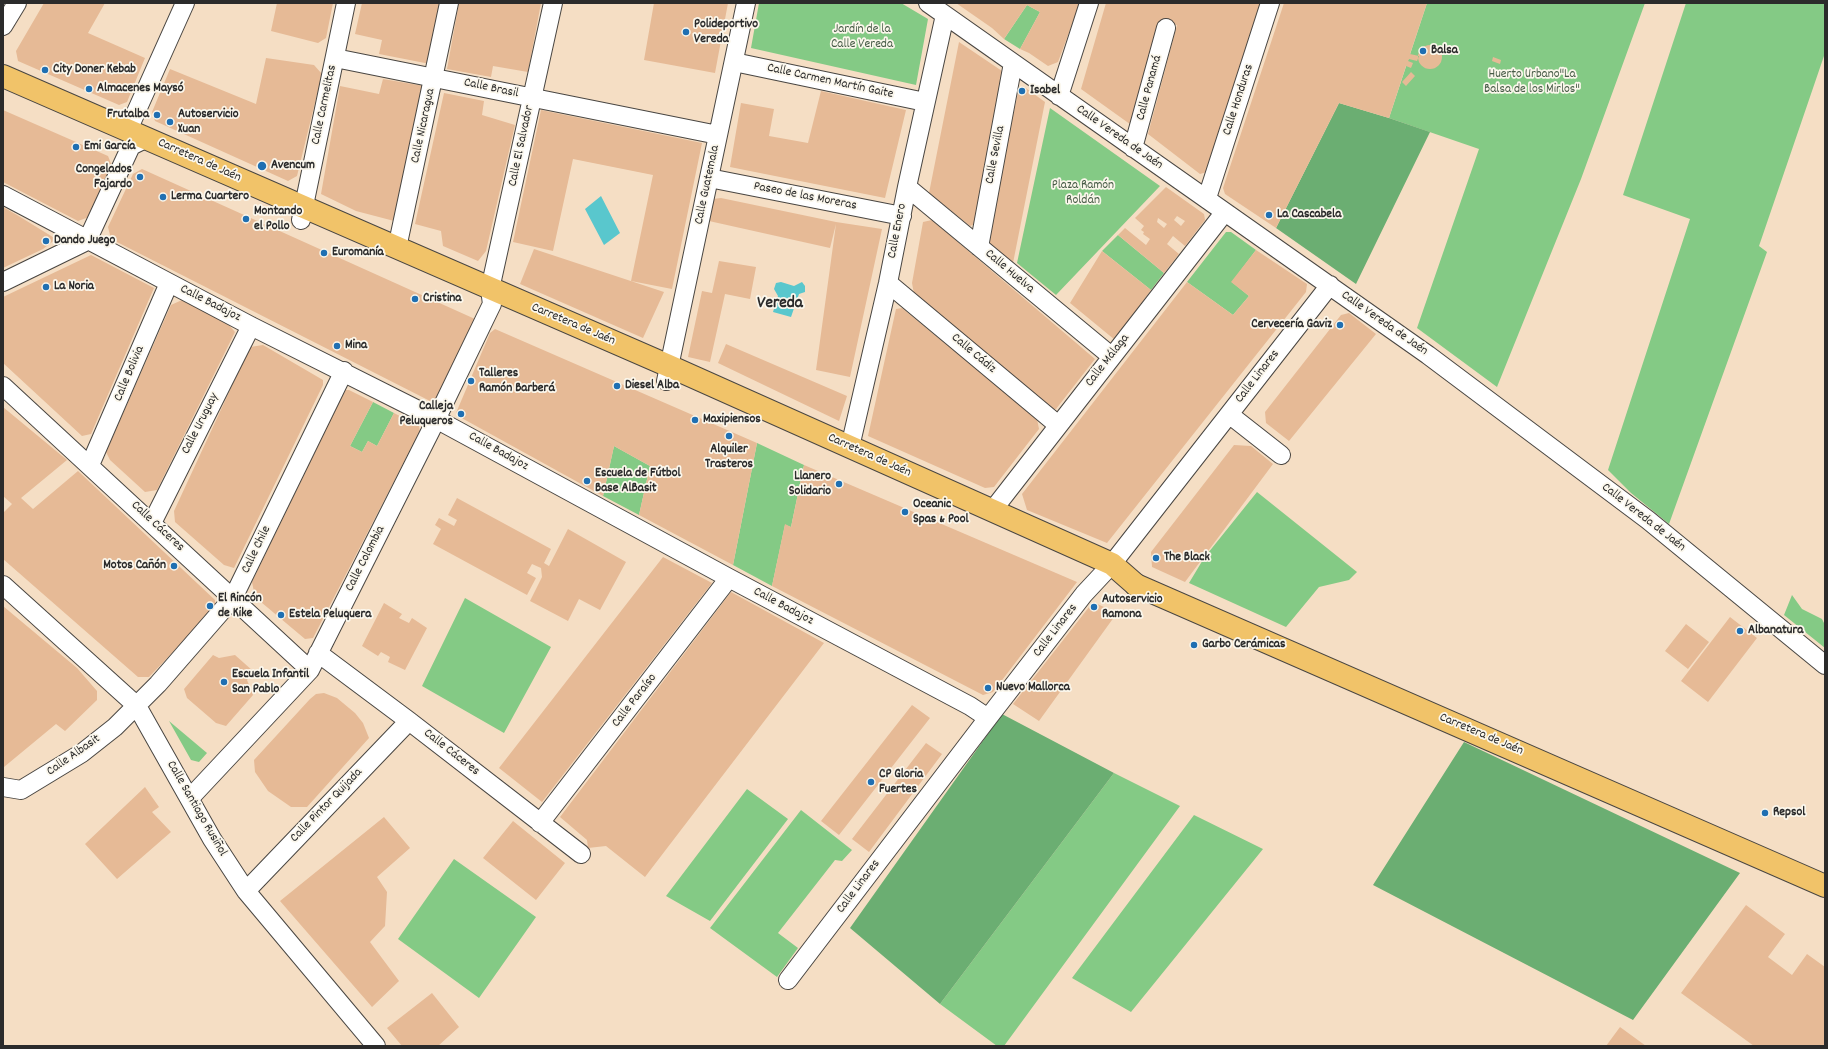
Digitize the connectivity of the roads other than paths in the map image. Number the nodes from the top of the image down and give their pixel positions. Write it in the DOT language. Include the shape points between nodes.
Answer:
graph roads {
  1 [pos="17,3"];
  2 [pos="185,3"];
  3 [pos="346,3"];
  4 [pos="449,3"];
  5 [pos="553,3"];
  6 [pos="746,3"];
  7 [pos="928,3"];
  8 [pos="1089,3"];
  9 [pos="1270,3"];
  10 [pos="945,15"];
  11 [pos="3,26"];
  12 [pos="1166,28"];
  13 [pos="335,58"];
  14 [pos="734,62"];
  15 [pos="1013,63"];
  16 [pos="3,76"];
  17 [pos="434,78"];
  18 [pos="3,92"];
  19 [pos="1059,96"];
  20 [pos="532,98"];
  21 [pos="926,102"];
  22 [pos="718,135"];
  23 [pos="135,138"];
  24 [pos="1133,148"];
  25 [pos="709,178"];
  26 [pos="907,187"];
  27 [pos="3,195"];
  28 [pos="1207,198"];
  29 [pos="303,213"];
  30 [pos="1224,213"];
  31 [pos="902,216"];
  32 [pos="87,241"];
  33 [pos="979,247"];
  34 [pos="397,248"];
  35 [pos="3,282"];
  36 [pos="169,283"];
  37 [pos="888,283"];
  38 [pos="1330,285"];
  39 [pos="491,297"];
  40 [pos="251,326"];
  41 [pos="1111,356"];
  42 [pos="344,371"];
  43 [pos="668,373"];
  44 [pos="3,386"];
  45 [pos="1230,415"];
  46 [pos="436,419"];
  47 [pos="1058,425"];
  48 [pos="850,447"];
  49 [pos="1281,455"];
  50 [pos="90,465"];
  51 [pos="992,511"];
  52 [pos="152,523"];
  53 [pos="1107,570"];
  54 [pos="729,578"];
  55 [pos="3,585"];
  56 [pos="233,598"];
  57 [pos="318,653"];
  58 [pos="1825,665"];
  59 [pos="310,670"];
  60 [pos="137,706"];
  61 [pos="988,718"];
  62 [pos="409,721"];
  63 [pos="3,787"];
  64 [pos="190,798"];
  65 [pos="540,823"];
  66 [pos="581,854"];
  67 [pos="1825,886"];
  68 [pos="246,892"];
  69 [pos="788,980"];
  70 [pos="376,1046"];
  1 -- 11 [label="street"];
  2 -- 23 [label="street"];
  3 -- 13 [label="street, Calle Carmelitas"];
  4 -- 17 [label="street, Calle Nicaragua"];
  5 -- 20 [label="street, Calle El Salvador"];
  6 -- 14 [label="street, Calle Guatemala"];
  7 -- 10 [label="street, Calle Vereda de Jaén"];
  8 -- 19 [label="street"];
  9 -- 28 [label="street, Calle Honduras"];
  10 -- 15 [label="street, Calle Vereda de Jaén"];
  10 -- 21 [label="street, Calle Enero"];
  12 -- 24 [label="street, Calle Panamá"];
  13 -- 17 [label="street, Calle Brasil"];
  13 -- 29 [label="street, Calle Carmelitas"];
  14 -- 21 [label="street, Calle Carmen Martín Gaite"];
  14 -- 22 [label="street, Calle Guatemala"];
  15 -- 19 [label="street, Calle Vereda de Jaén"];
  15 -- 33 [label="street, Calle Sevilla"];
  16 -- 23 [label="main road, Carretera de Jaén"];
  17 -- 20 [label="street, Calle Brasil"];
  17 -- 34 [label="street, Calle Nicaragua"];
  18 -- 23 [label="main road, Carretera de Jaén"];
  19 -- 24 [label="street, Calle Vereda de Jaén"];
  20 -- 22 [label="street, Calle Brasil"];
  20 -- 39 [label="street, Calle El Salvador"];
  21 -- 26 [label="street, Calle Enero"];
  22 -- 25 [label="street, Calle Guatemala"];
  23 -- 29 [label="main road, Carretera de Jaén"];
  23 -- 32 [label="street"];
  24 -- 28 [label="street, Calle Vereda de Jaén"];
  25 -- 31 [label="street, Paseo de las Moreras"];
  25 -- 43 [label="street, Calle Guatemala"];
  26 -- 31 [label="street, Calle Enero"];
  26 -- 33 [label="street, Calle Huelva"];
  27 -- 32 [label="street, Calle Badajoz"];
  28 -- 30 [label="street, Calle Vereda de Jaén"];
  29 -- 34 [label="main road, Carretera de Jaén"];
  29 -- 39 [label="main road, Carretera de Jaén"];
  30 -- 38 [label="street, Calle Vereda de Jaén"];
  30 -- 41 [label="street, Calle Málaga"];
  31 -- 37 [label="street, Calle Enero"];
  32 -- 35 [label="street"];
  32 -- 36 [label="street, Calle Badajoz"];
  33 -- 41 [label="street, Calle Huelva"];
  34 -- 39 [label="main road, Carretera de Jaén"];
  36 -- 40 [label="street, Calle Badajoz"];
  36 -- 50 [label="street, Calle Bolivia"];
  37 -- 47 [label="street, Calle Cádiz"];
  37 -- 48 [label="street, Calle Enero"];
  38 -- 45 [label="street, Calle Linares"];
  38 -- 58 [label="street, Calle Vereda de Jaén" via="1648,520"];
  39 -- 43 [label="main road, Carretera de Jaén"];
  39 -- 46 [label="street, Calle Colombia"];
  40 -- 42 [label="street, Calle Badajoz"];
  40 -- 52 [label="street, Calle Uruguay"];
  41 -- 47 [label="street, Calle Málaga"];
  42 -- 46 [label="street, Calle Badajoz"];
  42 -- 56 [label="street, Calle Chile"];
  43 -- 48 [label="main road, Carretera de Jaén"];
  43 -- 53 [label="main road, Carretera de Jaén"];
  44 -- 50 [label="street, Calle Cáceres"];
  45 -- 49 [label="street"];
  45 -- 53 [label="street, Calle Linares"];
  46 -- 54 [label="street, Calle Badajoz"];
  46 -- 57 [label="street, Calle Colombia"];
  47 -- 51 [label="street, Calle Málaga"];
  48 -- 51 [label="main road, Carretera de Jaén"];
  50 -- 52 [label="street, Calle Cáceres"];
  51 -- 53 [label="main road, Carretera de Jaén"];
  52 -- 56 [label="street, Calle Cáceres"];
  53 -- 61 [label="street, Calle Linares" via="1084,594"];
  53 -- 67 [label="main road, Carretera de Jaén" via="1136,585"];
  54 -- 61 [label="street, Calle Badajoz"];
  54 -- 65 [label="street, Calle Paraíso"];
  55 -- 60 [label="street, Calle Santiago Rusiñol"];
  56 -- 59 [label="street, Calle Cáceres"];
  56 -- 60 [label="street, Calle Chile"];
  57 -- 59 [label="street, Calle Colombia"];
  57 -- 62 [label="street, Calle Cáceres"];
  59 -- 64 [label="street, Calle Colombia"];
  60 -- 63 [label="street, Calle Albasit" via="82,753 22,790"];
  60 -- 64 [label="street, Calle Santiago Rusiñol"];
  61 -- 69 [label="street, Calle Linares"];
  62 -- 65 [label="street, Calle Cáceres"];
  62 -- 68 [label="street, Calle Pintor Quijada"];
  64 -- 68 [label="street, Calle Santiago Rusiñol" via="212,839"];
  65 -- 66 [label="street, Calle Cáceres"];
  68 -- 70 [label="street, Calle Santiago Rusiñol"];
}
